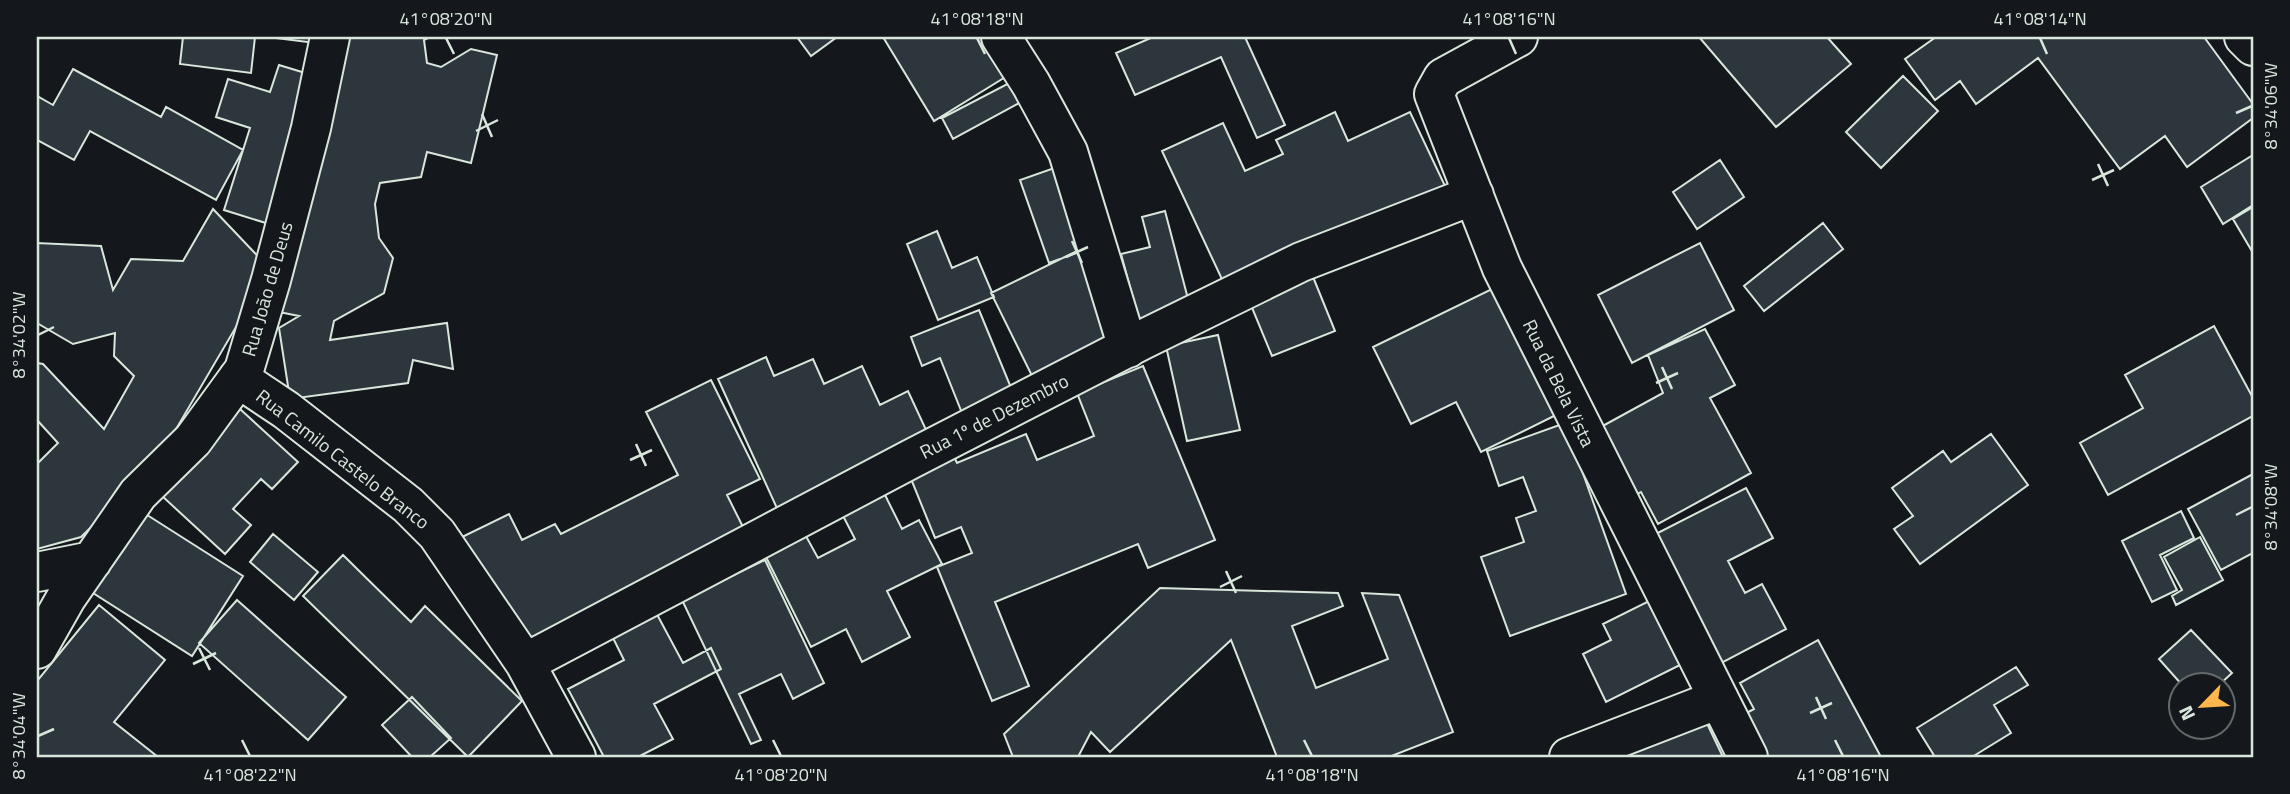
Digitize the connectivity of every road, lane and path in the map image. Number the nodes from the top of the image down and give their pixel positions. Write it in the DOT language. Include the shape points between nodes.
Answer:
graph roads {
  1 [pos="330,37"];
  2 [pos="1001,37"];
  3 [pos="1518,37"];
  4 [pos="2244,37"];
  5 [pos="2253,46"];
  6 [pos="1474,195"];
  7 [pos="1128,348"];
  8 [pos="238,378"];
  9 [pos="92,561"];
  10 [pos="37,572"];
  11 [pos="37,649"];
  12 [pos="525,663"];
  13 [pos="1719,699"];
  14 [pos="576,757"];
  15 [pos="1569,757"];
  16 [pos="1748,757"];
  1 -- 8 [label="street, Rua João de Deus" via="271,279"];
  2 -- 7 [label="street" via="1068,152"];
  3 -- 6 [label="street, Rua da Bela Vista" via="1443,78 1434,94"];
  4 -- 5 [label="street"];
  6 -- 7 [label="street, Rua 1º de Dezembro" via="1301,262"];
  6 -- 13 [label="street, Rua da Bela Vista" via="1508,279"];
  7 -- 12 [label="street, Rua 1º de Dezembro"];
  8 -- 9 [label="street, Rua João de Deus" via="193,440 138,494"];
  8 -- 12 [label="street, Rua Camilo Castelo Branco" via="408,505 437,534"];
  9 -- 10 [label="street"];
  9 -- 11 [label="street, Rua João de Deus"];
  12 -- 14 [label="street, Rua Camilo Castelo Branco"];
  13 -- 15 [label="street"];
  13 -- 16 [label="street, Rua da Bela Vista"];
}
